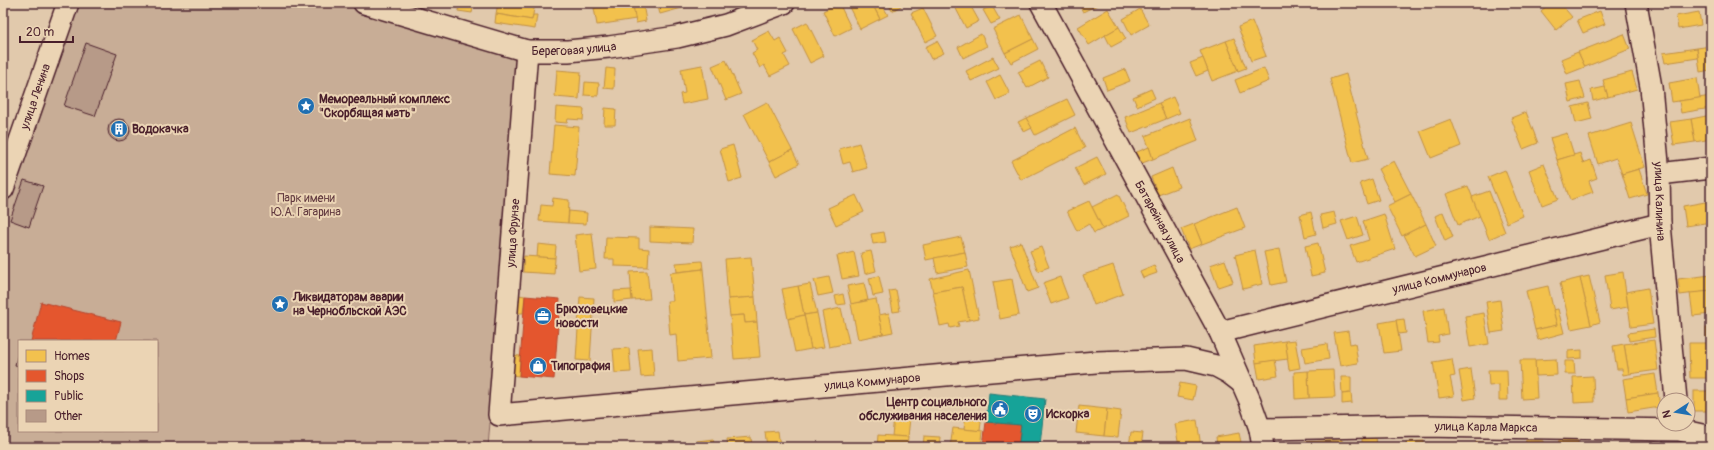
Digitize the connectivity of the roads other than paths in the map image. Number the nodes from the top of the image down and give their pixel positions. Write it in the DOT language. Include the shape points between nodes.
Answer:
graph roads {
  1 [pos="68,3"];
  2 [pos="364,3"];
  3 [pos="784,3"];
  4 [pos="1041,3"];
  5 [pos="1636,3"];
  6 [pos="527,51"];
  7 [pos="1711,168"];
  8 [pos="1659,174"];
  9 [pos="3,189"];
  10 [pos="1660,224"];
  11 [pos="1220,332"];
  12 [pos="1242,382"];
  13 [pos="1675,392"];
  14 [pos="499,415"];
  15 [pos="1680,434"];
  16 [pos="1711,437"];
  17 [pos="1262,438"];
  1 -- 9 [label="street, улица Ленина"];
  2 -- 6 [label="street, Береговая улица"];
  3 -- 6 [label="street, Береговая улица" via="726,25 677,37 568,51"];
  4 -- 11 [label="street, Батарейная улица"];
  5 -- 8 [label="street, улица Калинина" via="1651,87"];
  6 -- 14 [label="street, улица Фрунзе"];
  7 -- 8 [label="street"];
  8 -- 10 [label="street, улица Калинина"];
  10 -- 11 [label="street, улица Коммунаров"];
  10 -- 13 [label="street, улица Калинина"];
  11 -- 12 [label="street, Батарейная улица"];
  12 -- 14 [label="street, улица Коммунаров" via="1216,366 1186,359 1104,362"];
  12 -- 17 [label="street, Батарейная улица"];
  15 -- 16 [label="street, улица Карла Маркса"];
  15 -- 17 [label="street, улица Карла Маркса" via="1423,426"];
}
